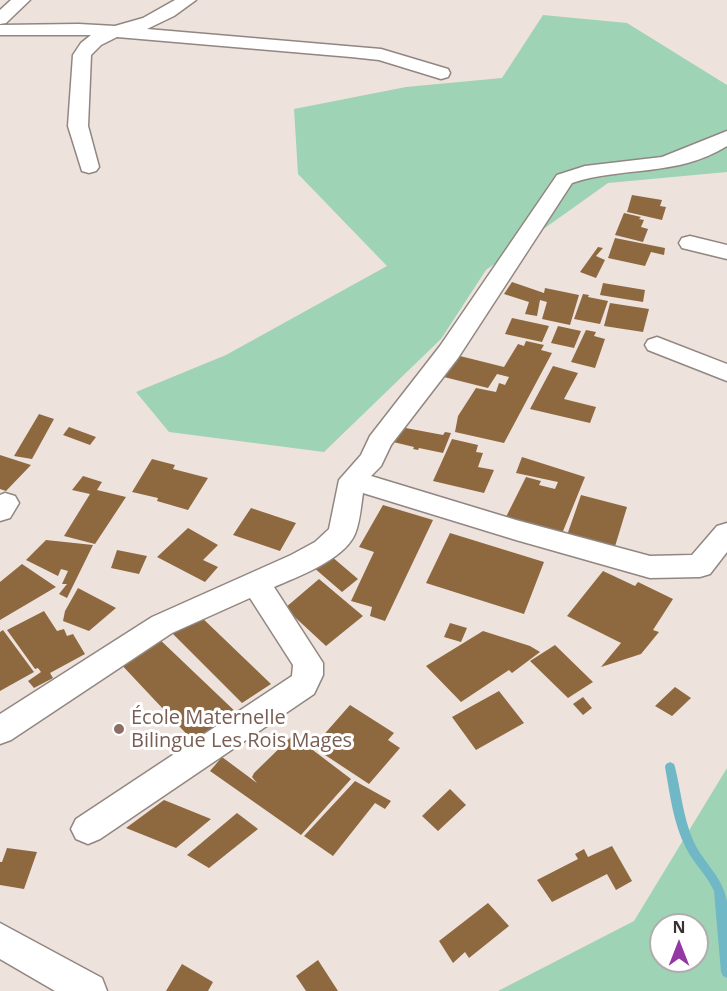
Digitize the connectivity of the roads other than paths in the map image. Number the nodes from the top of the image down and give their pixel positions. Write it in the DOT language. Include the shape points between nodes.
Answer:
graph roads {
  1 [pos="21,0"];
  2 [pos="186,0"];
  3 [pos="0,19"];
  4 [pos="0,30"];
  5 [pos="108,33"];
  6 [pos="441,73"];
  7 [pos="727,137"];
  8 [pos="89,167"];
  9 [pos="690,243"];
  10 [pos="727,252"];
  11 [pos="657,345"];
  12 [pos="727,374"];
  13 [pos="352,480"];
  14 [pos="727,533"];
  15 [pos="256,584"];
  16 [pos="0,731"];
  17 [pos="88,829"];
  18 [pos="0,940"];
  19 [pos="89,991"];
  1 -- 3 [label="street"];
  2 -- 5 [label="street" via="148,22"];
  4 -- 5 [label="street" via="79,29"];
  5 -- 6 [label="street" via="351,51 381,55"];
  5 -- 8 [label="street" via="90,44 82,55 78,126"];
  7 -- 13 [label="street" via="666,163 585,172 564,179 448,352 379,442 372,459"];
  9 -- 10 [label="street"];
  11 -- 12 [label="street"];
  13 -- 14 [label="street" via="650,567 700,566"];
  13 -- 15 [label="street" via="342,533 325,549"];
  15 -- 16 [label="street" via="162,626"];
  15 -- 17 [label="street" via="308,663 303,685"];
  18 -- 19 [label="street"];
}
